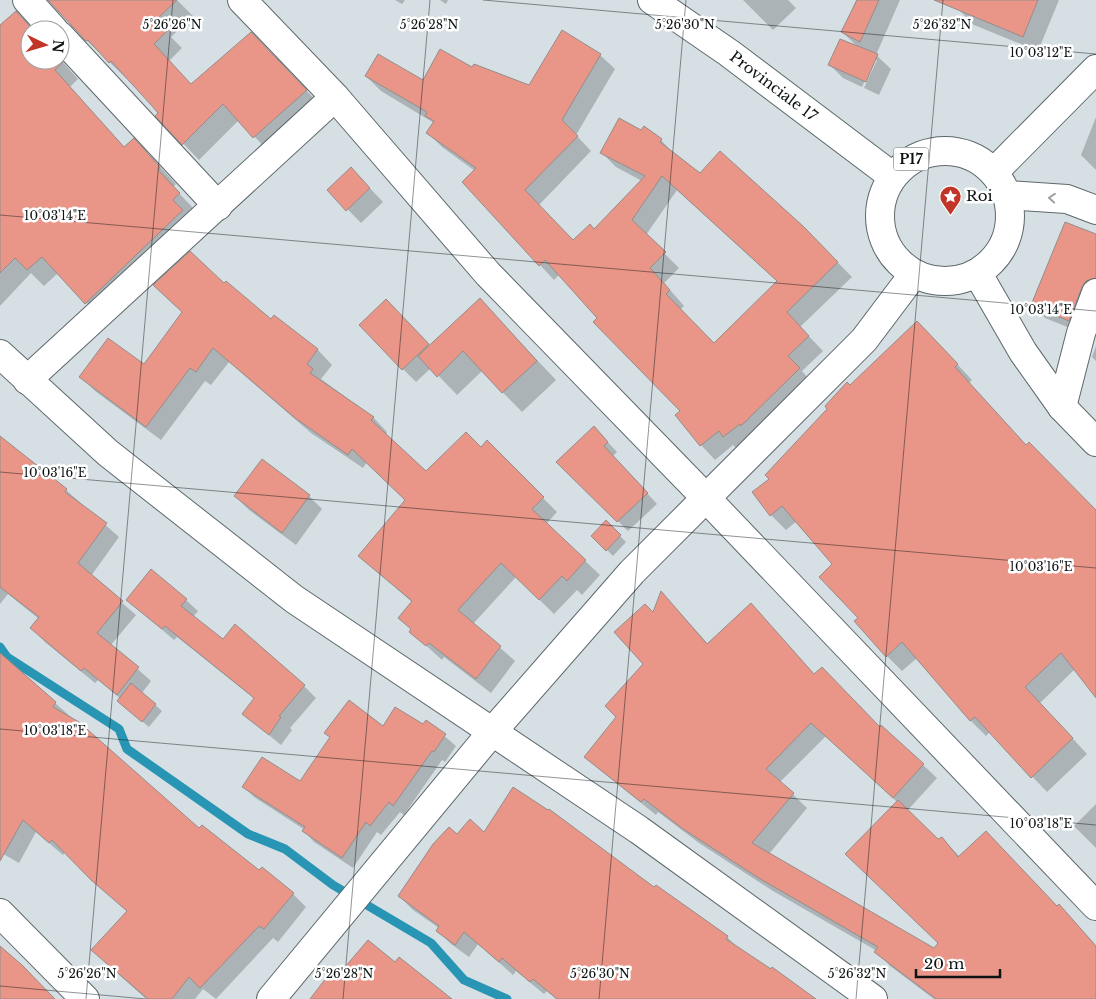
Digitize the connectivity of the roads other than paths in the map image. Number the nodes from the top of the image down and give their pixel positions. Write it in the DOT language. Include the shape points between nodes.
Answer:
graph roads {
  1 [pos="27,0"];
  2 [pos="242,0"];
  3 [pos="657,1"];
  4 [pos="45,20"];
  5 [pos="70,47"];
  6 [pos="1096,69"];
  7 [pos="336,97"];
  8 [pos="892,176"];
  9 [pos="1001,183"];
  10 [pos="218,206"];
  11 [pos="1096,210"];
  12 [pos="978,274"];
  13 [pos="913,275"];
  14 [pos="1096,293"];
  15 [pos="0,354"];
  16 [pos="27,380"];
  17 [pos="1062,407"];
  18 [pos="1096,442"];
  19 [pos="705,497"];
  20 [pos="492,732"];
  21 [pos="1096,906"];
  22 [pos="0,914"];
  23 [pos="85,999"];
  24 [pos="271,999"];
  25 [pos="873,999"];
  1 -- 4 [label="street"];
  2 -- 7 [label="street"];
  3 -- 8 [label="street, Provinciale 17 / P17"];
  5 -- 10 [label="street"];
  6 -- 9 [label="street"];
  7 -- 10 [label="street"];
  7 -- 19 [label="street" via="488,274"];
  8 -- 9 [label="street, P17" via="914,157 942,149 970,154"];
  8 -- 13 [label="street, P17" via="880,202 880,230 892,256"];
  11 -- 9 [label="street, one-way"];
  9 -- 12 [label="street, P17" via="1011,225 1000,253"];
  10 -- 16 [label="street"];
  12 -- 13 [label="street, P17" via="946,283"];
  12 -- 17 [label="street" via="1019,345"];
  13 -- 19 [label="street" via="864,340"];
  14 -- 17 [label="street" via="1081,333"];
  15 -- 16 [label="street"];
  16 -- 20 [label="street" via="108,453 294,599"];
  17 -- 18 [label="street"];
  19 -- 20 [label="street" via="632,572"];
  19 -- 21 [label="street"];
  20 -- 24 [label="street"];
  20 -- 25 [label="street" via="639,830"];
  22 -- 23 [label="street"];
}
